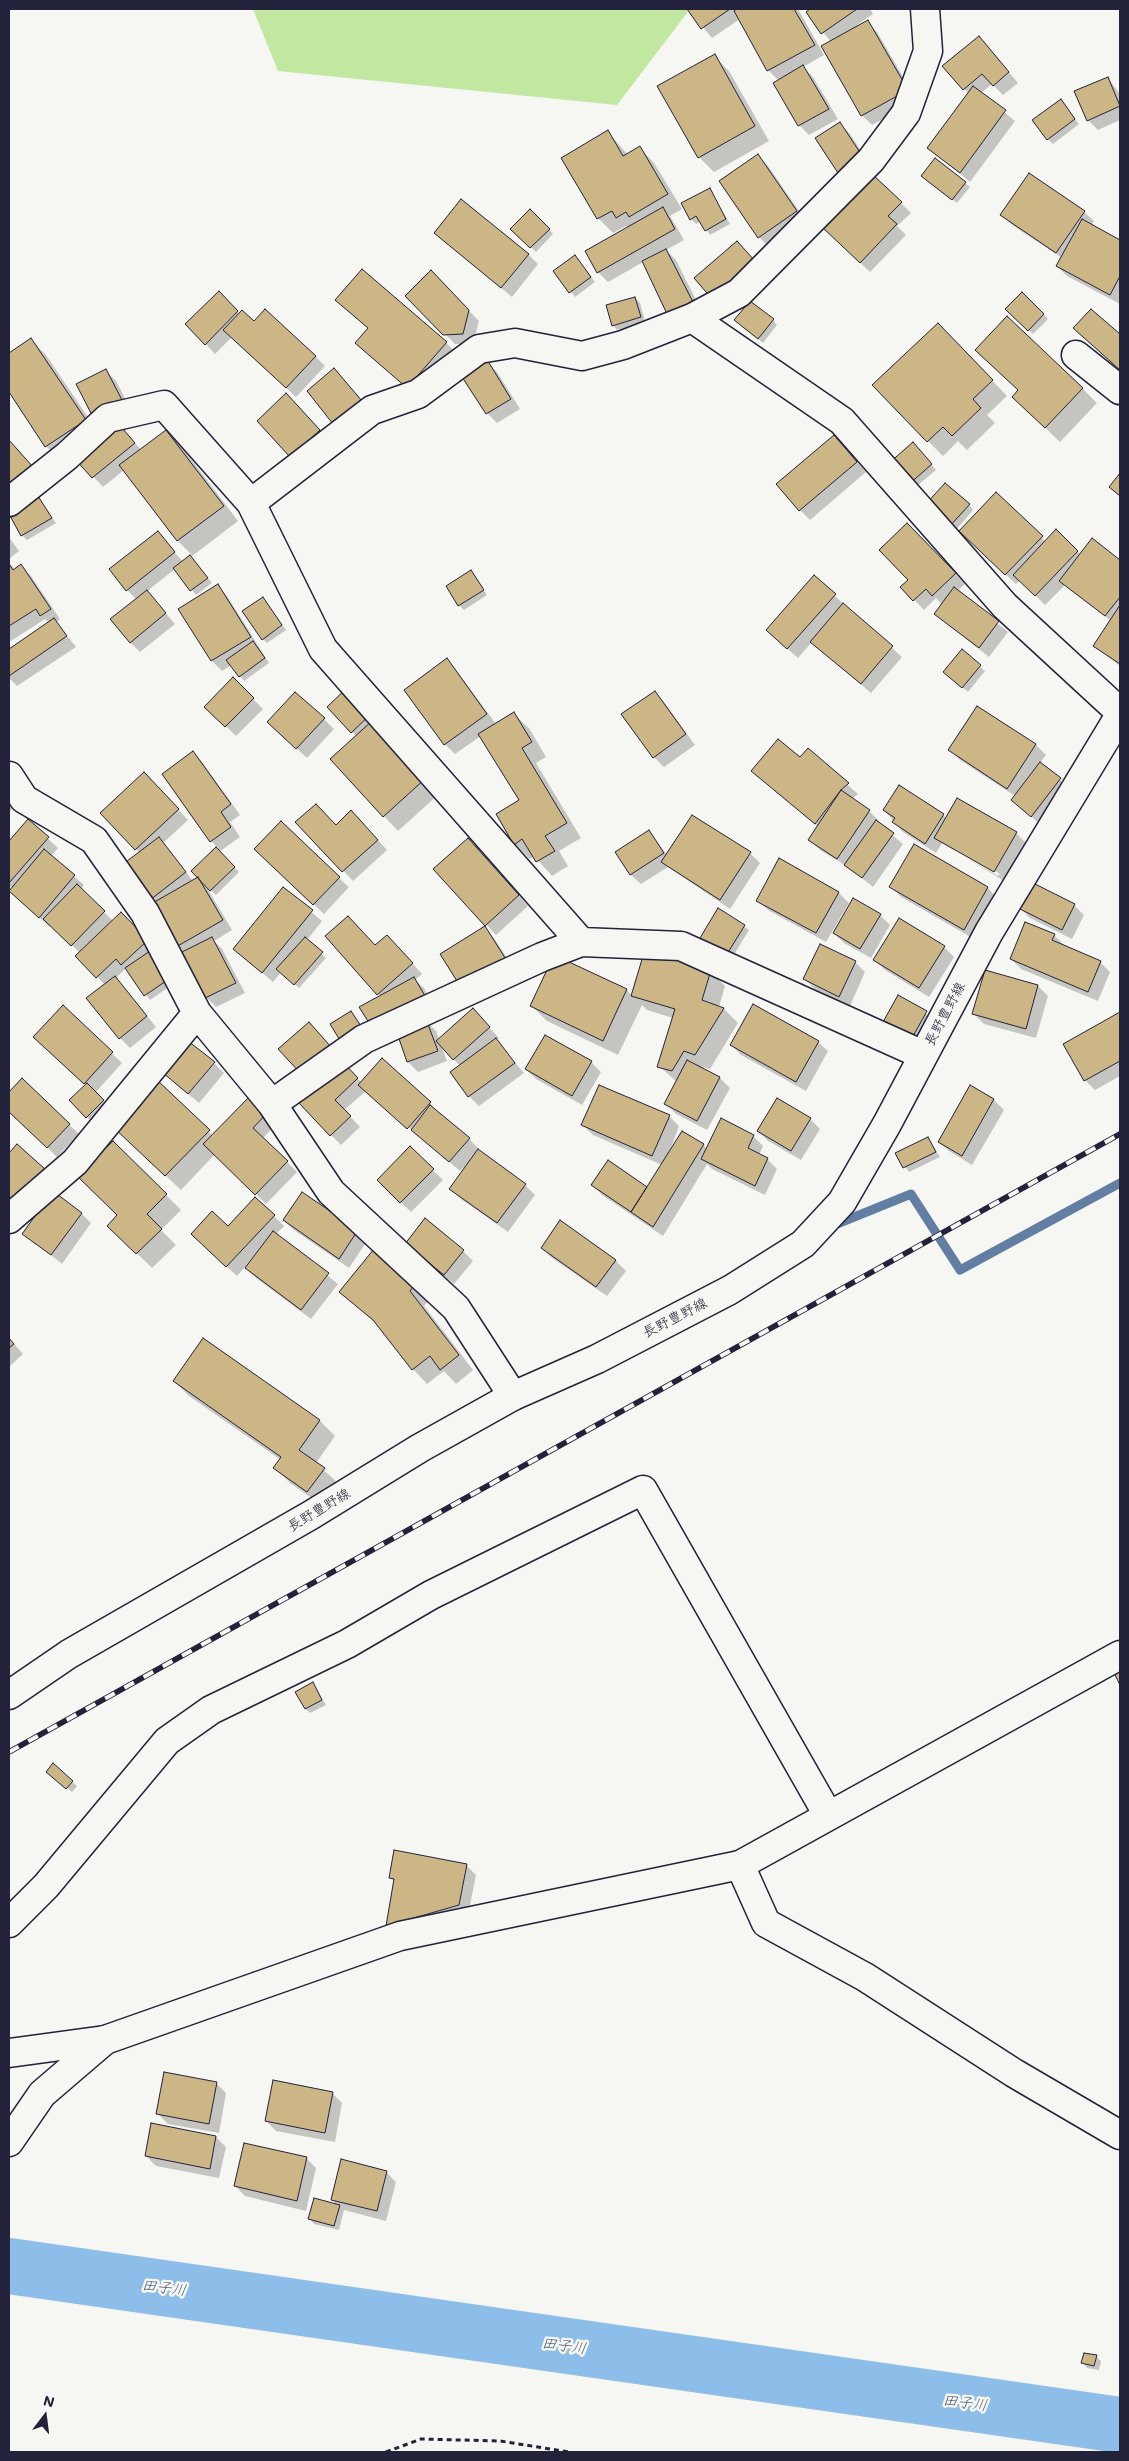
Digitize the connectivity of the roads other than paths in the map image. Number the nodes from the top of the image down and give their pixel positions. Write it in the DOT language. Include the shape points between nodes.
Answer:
graph roads {
  1 [pos="925,9"];
  2 [pos="692,318"];
  3 [pos="1076,354"];
  4 [pos="1120,390"];
  5 [pos="9,502"];
  6 [pos="251,503"];
  7 [pos="1120,713"];
  8 [pos="9,776"];
  9 [pos="17,807"];
  10 [pos="581,942"];
  11 [pos="197,1013"];
  12 [pos="923,1055"];
  13 [pos="272,1104"];
  14 [pos="9,1219"];
  15 [pos="513,1396"];
  16 [pos="1120,1655"];
  17 [pos="9,1696"];
  18 [pos="828,1815"];
  19 [pos="740,1865"];
  20 [pos="9,1923"];
  21 [pos="105,2040"];
  22 [pos="9,2053"];
  23 [pos="1120,2135"];
  24 [pos="9,2142"];
  1 -- 2 [label="street" via="928,51 906,113 870,160 739,293"];
  2 -- 6 [label="street" via="623,345 582,356 515,343 479,349 418,394 372,410"];
  2 -- 7 [label="street" via="842,421 1005,606"];
  3 -- 4 [label="street"];
  5 -- 6 [label="street" via="108,418 164,405"];
  6 -- 10 [label="street" via="323,649"];
  7 -- 12 [label="street, 長野豊野線" via="989,932"];
  8 -- 9 [label="street"];
  9 -- 11 [label="street" via="94,840 145,913"];
  10 -- 12 [label="street" via="681,946"];
  10 -- 13 [label="street" via="364,1039"];
  11 -- 13 [label="street"];
  11 -- 14 [label="street" via="75,1162"];
  12 -- 15 [label="street, 長野豊野線" via="842,1202 803,1244 730,1290 597,1358"];
  13 -- 15 [label="street" via="331,1192 456,1308"];
  15 -- 17 [label="street, 長野豊野線" via="69,1654"];
  16 -- 18 [label="street"];
  18 -- 19 [label="street"];
  18 -- 20 [label="street" via="643,1490 431,1595 347,1644 211,1710 167,1741 46,1886"];
  19 -- 21 [label="street" via="400,1936"];
  19 -- 23 [label="street" via="766,1923 865,1977 1014,2073"];
  21 -- 22 [label="street"];
  21 -- 24 [label="street" via="42,2094"];
}
